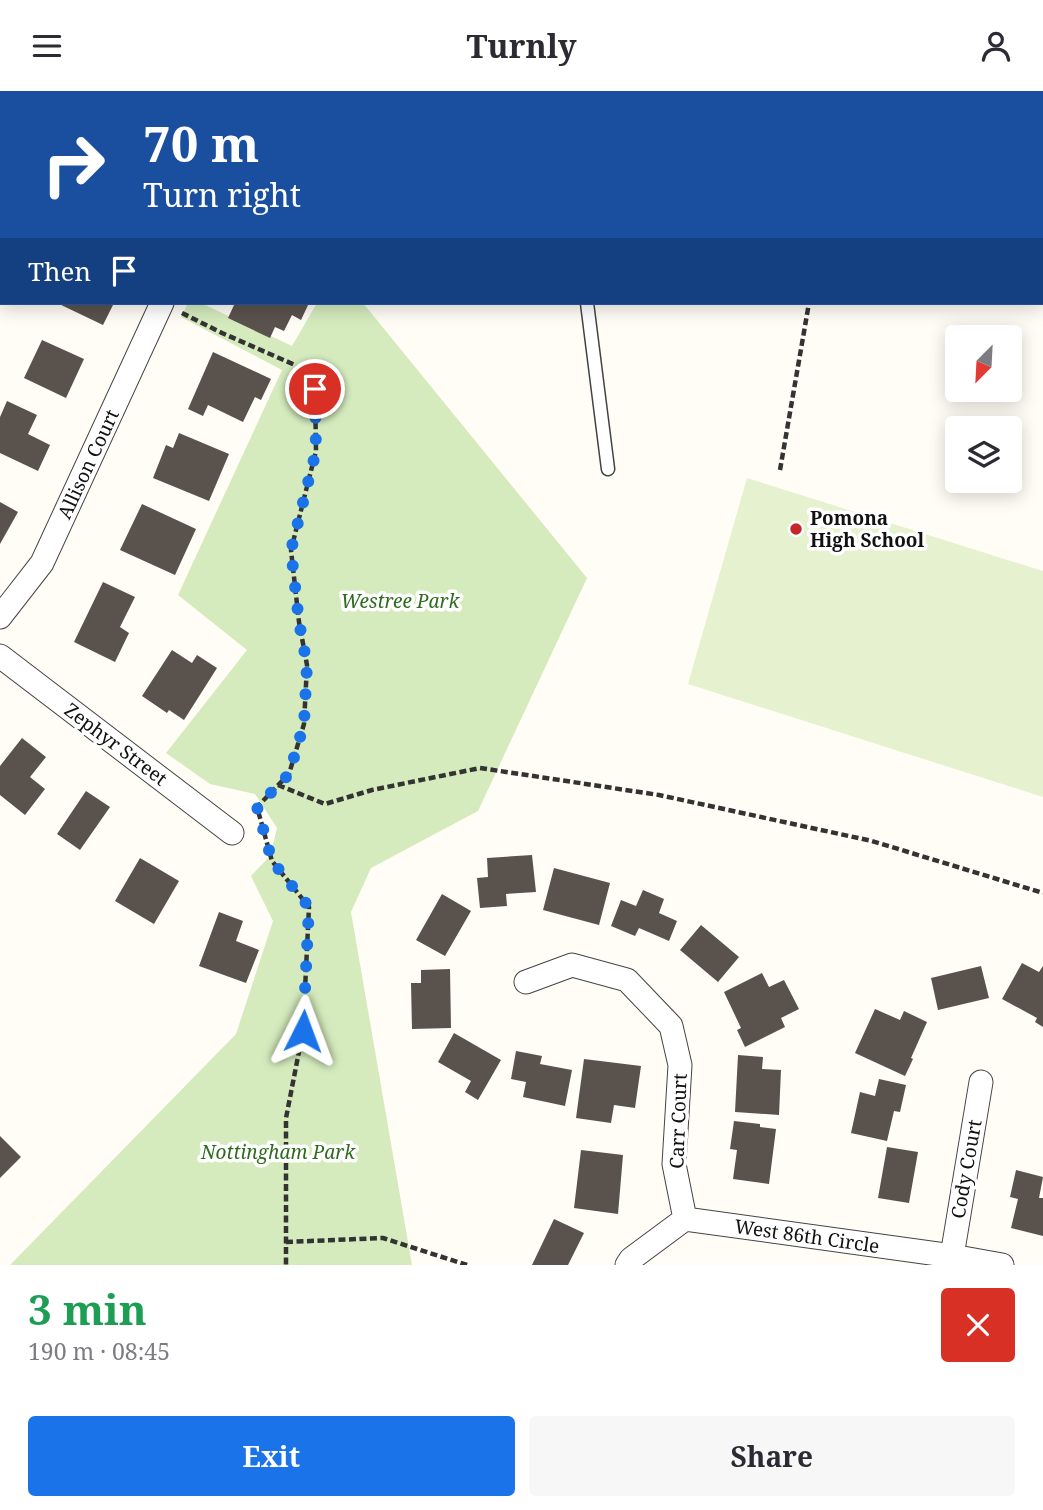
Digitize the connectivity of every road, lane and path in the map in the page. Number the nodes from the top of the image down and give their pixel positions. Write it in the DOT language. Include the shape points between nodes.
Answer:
graph roads {
  1 [pos="587,305"];
  2 [pos="809,305"];
  3 [pos="168,306"];
  4 [pos="608,468"];
  5 [pos="780,470"];
  6 [pos="0,617"];
  7 [pos="0,656"];
  8 [pos="278,785"];
  9 [pos="232,833"];
  10 [pos="1043,893"];
  11 [pos="526,982"];
  12 [pos="981,1082"];
  13 [pos="684,1219"];
  14 [pos="286,1242"];
  15 [pos="952,1256"];
  16 [pos="286,1265"];
  17 [pos="467,1265"];
  18 [pos="627,1265"];
  19 [pos="1002,1265"];
  1 -- 4 [label="lane"];
  2 -- 5 [label="path"];
  3 -- 6 [label="street, Allison Court" via="42,563"];
  3 -- 8 [label="path" via="295,365 315,389 316,451 291,550 307,665 304,724 289,774"];
  7 -- 9 [label="street, Zephyr Street"];
  8 -- 10 [label="path" via="325,804 480,768 659,795 872,841"];
  8 -- 14 [label="path" via="257,807 272,861 309,907 303,1031 286,1118"];
  11 -- 13 [label="street, Carr Court" via="572,965 616,977 627,981 671,1026 680,1065 674,1164"];
  12 -- 15 [label="street, Cody Court"];
  13 -- 15 [label="street, West 86th Circle"];
  13 -- 18 [label="street"];
  14 -- 16 [label="path"];
  14 -- 17 [label="path" via="383,1238"];
  15 -- 19 [label="street, West 86th Circle"];
}
